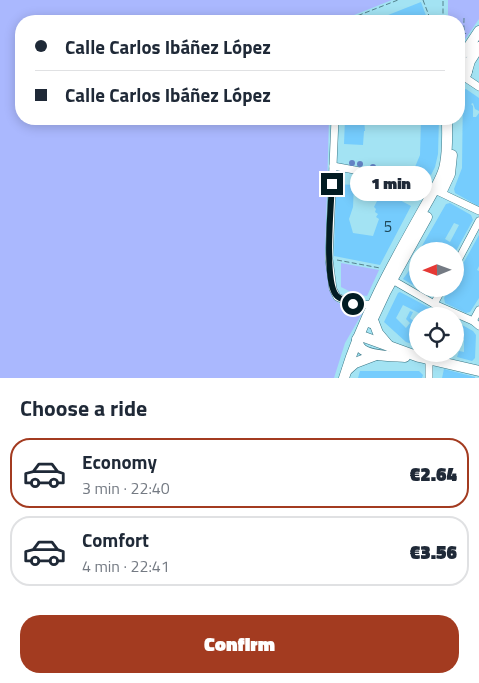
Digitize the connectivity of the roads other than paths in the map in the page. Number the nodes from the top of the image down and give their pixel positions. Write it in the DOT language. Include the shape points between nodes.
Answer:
graph roads {
  1 [pos="477,39"];
  2 [pos="465,52"];
  3 [pos="465,72"];
  4 [pos="465,77"];
  5 [pos="479,87"];
  6 [pos="334,125"];
  7 [pos="447,125"];
  8 [pos="453,125"];
  9 [pos="333,166"];
  10 [pos="436,192"];
  11 [pos="479,212"];
  12 [pos="479,221"];
  13 [pos="464,249"];
  14 [pos="390,275"];
  15 [pos="437,298"];
  16 [pos="372,304"];
  17 [pos="434,304"];
  18 [pos="479,310"];
  19 [pos="373,320"];
  20 [pos="472,321"];
  21 [pos="479,326"];
  22 [pos="360,341"];
  23 [pos="390,347"];
  24 [pos="409,353"];
  25 [pos="377,354"];
  26 [pos="409,357"];
  27 [pos="425,362"];
  28 [pos="445,362"];
  29 [pos="477,368"];
  30 [pos="346,374"];
  31 [pos="429,378"];
  1 -- 2 [label="main road"];
  1 -- 3 [label="main road"];
  4 -- 5 [label="street"];
  6 -- 9 [label="street"];
  7 -- 10 [label="main road" via="445,164"];
  8 -- 10 [label="main road" via="450,174"];
  9 -- 10 [label="street" via="392,177"];
  9 -- 16 [label="street" via="329,259 333,289 338,297 358,305"];
  10 -- 11 [label="street"];
  10 -- 14 [label="main road"];
  12 -- 13 [label="street"];
  14 -- 16 [label="main road"];
  14 -- 17 [label="street"];
  14 -- 19 [label="main road"];
  15 -- 17 [label="street"];
  16 -- 22 [label="main road"];
  17 -- 20 [label="street"];
  18 -- 20 [label="street"];
  19 -- 22 [label="main road"];
  19 -- 23 [label="main road" via="378,333"];
  20 -- 21 [label="street"];
  22 -- 23 [label="main road"];
  22 -- 25 [label="main road" via="366,352"];
  22 -- 30 [label="main road"];
  23 -- 24 [label="main road"];
  25 -- 26 [label="main road"];
  25 -- 30 [label="main road" via="355,363"];
  27 -- 31 [label="street"];
  28 -- 29 [label="main road"];
}
